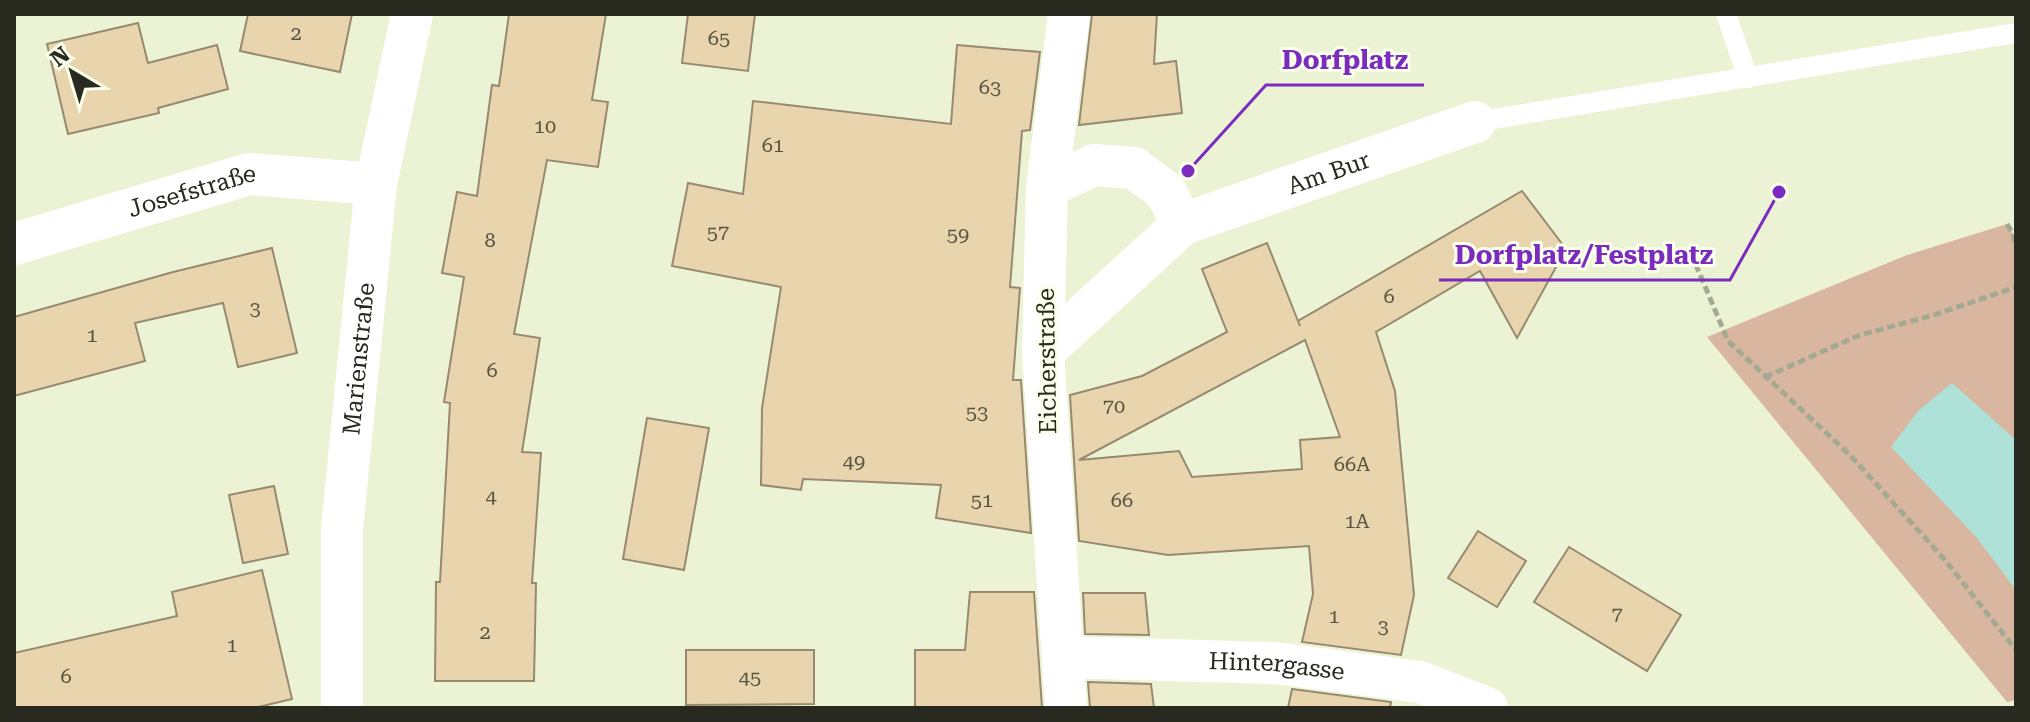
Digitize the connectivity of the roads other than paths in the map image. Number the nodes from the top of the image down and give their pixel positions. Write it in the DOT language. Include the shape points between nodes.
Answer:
graph roads {
  1 [pos="412,14"];
  2 [pos="1069,14"];
  3 [pos="1726,14"];
  4 [pos="2016,33"];
  5 [pos="1748,78"];
  6 [pos="1475,122"];
  7 [pos="376,184"];
  8 [pos="1047,187"];
  9 [pos="1183,224"];
  10 [pos="14,244"];
  11 [pos="1043,352"];
  12 [pos="1063,657"];
  13 [pos="342,708"];
  14 [pos="1066,708"];
  15 [pos="1487,708"];
  1 -- 7 [label="street, Marienstraße"];
  2 -- 8 [label="street, Eicherstraße"];
  3 -- 5 [label="lane"];
  4 -- 5 [label="lane"];
  5 -- 6 [label="lane"];
  6 -- 9 [label="street, Am Bur"];
  7 -- 10 [label="street, Josefstraße" via="249,174"];
  7 -- 13 [label="street, Marienstraße" via="342,529"];
  8 -- 9 [label="street" via="1094,165 1134,168 1165,191"];
  8 -- 11 [label="street, Eicherstraße"];
  9 -- 11 [label="street, Am Bur"];
  11 -- 12 [label="street, Eicherstraße"];
  12 -- 14 [label="street, Eicherstraße"];
  12 -- 15 [label="street, Hintergasse" via="1275,663 1420,682"];
}
